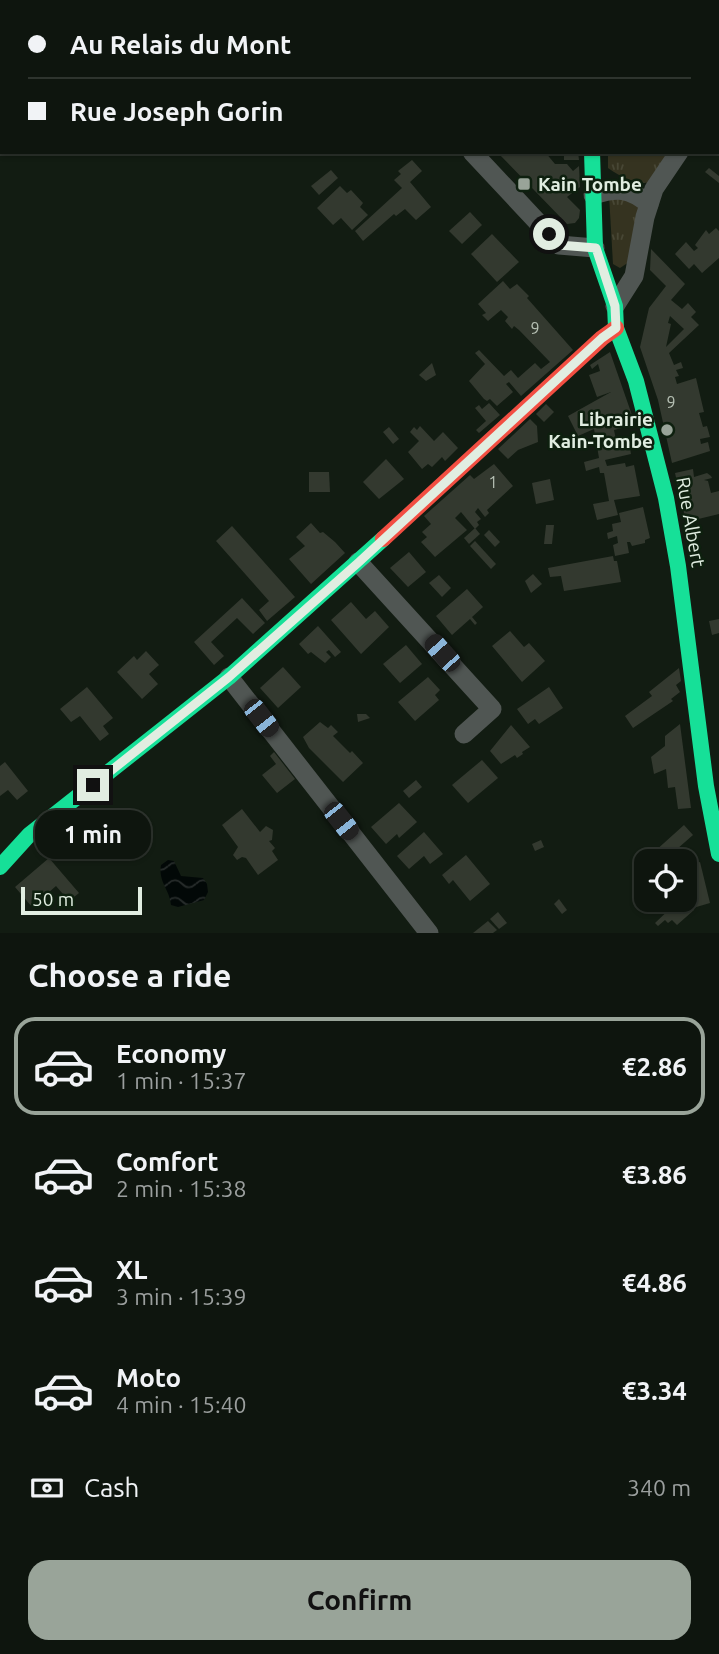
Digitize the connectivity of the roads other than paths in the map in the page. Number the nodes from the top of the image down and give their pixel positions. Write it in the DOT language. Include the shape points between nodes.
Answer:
graph roads {
  1 [pos="479,154"];
  2 [pos="592,154"];
  3 [pos="678,154"];
  4 [pos="593,195"];
  5 [pos="649,204"];
  6 [pos="596,248"];
  7 [pos="615,306"];
  8 [pos="616,328"];
  9 [pos="359,562"];
  10 [pos="229,677"];
  11 [pos="464,734"];
  12 [pos="719,854"];
  13 [pos="0,867"];
  14 [pos="429,933"];
  1 -- 6 [label="street" via="559,245"];
  2 -- 4 [label="street, Rue Albert"];
  3 -- 5 [label="street"];
  4 -- 5 [label="street" via="633,191"];
  4 -- 6 [label="street, Rue Albert"];
  5 -- 7 [label="street" via="634,276"];
  6 -- 7 [label="street, Rue Albert"];
  7 -- 8 [label="street, Rue Albert"];
  8 -- 9 [label="street"];
  8 -- 12 [label="street, Rue Albert" via="636,382 666,498"];
  9 -- 10 [label="street"];
  9 -- 11 [label="street" via="492,709"];
  10 -- 13 [label="street" via="29,835"];
  10 -- 14 [label="street"];
}
